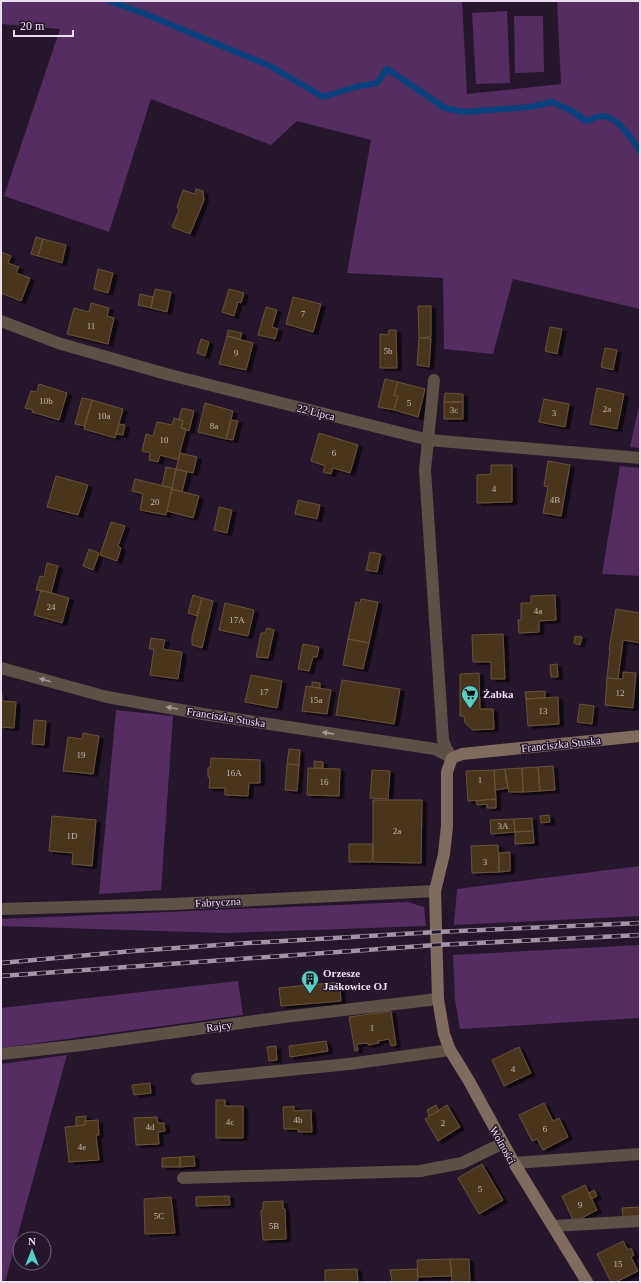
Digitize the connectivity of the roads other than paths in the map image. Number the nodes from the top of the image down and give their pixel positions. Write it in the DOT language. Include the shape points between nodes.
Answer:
graph roads {
  1 [pos="1,321"];
  2 [pos="434,380"];
  3 [pos="429,440"];
  4 [pos="640,458"];
  5 [pos="1,668"];
  6 [pos="640,736"];
  7 [pos="452,758"];
  8 [pos="435,891"];
  9 [pos="1,909"];
  10 [pos="438,999"];
  11 [pos="450,1050"];
  12 [pos="1,1054"];
  13 [pos="197,1080"];
  14 [pos="502,1143"];
  15 [pos="640,1154"];
  16 [pos="514,1163"];
  17 [pos="183,1178"];
  18 [pos="640,1221"];
  19 [pos="553,1226"];
  20 [pos="587,1282"];
  1 -- 3 [label="street, 22 Lipca" via="58,343 166,374"];
  2 -- 3 [label="street"];
  3 -- 4 [label="street, 22 Lipca"];
  3 -- 7 [label="street" via="426,470 443,732 446,748"];
  7 -- 5 [label="street, Franciszka Stuska, one-way" via="435,749 107,697"];
  6 -- 7 [label="street, Franciszka Stuska" via="462,754"];
  7 -- 8 [label="street, Wolności" via="447,772 444,854"];
  8 -- 9 [label="street, Fabryczna" via="180,904"];
  8 -- 10 [label="street, Wolności"];
  10 -- 11 [label="street, Wolności" via="444,1034"];
  10 -- 12 [label="street, Rajcy"];
  11 -- 13 [label="street" via="349,1064"];
  11 -- 14 [label="street, Wolności"];
  14 -- 16 [label="street, Wolności"];
  14 -- 17 [label="street" via="462,1163 420,1171"];
  15 -- 16 [label="street"];
  16 -- 19 [label="street, Wolności"];
  18 -- 19 [label="street"];
  19 -- 20 [label="street, Wolności"];
}
